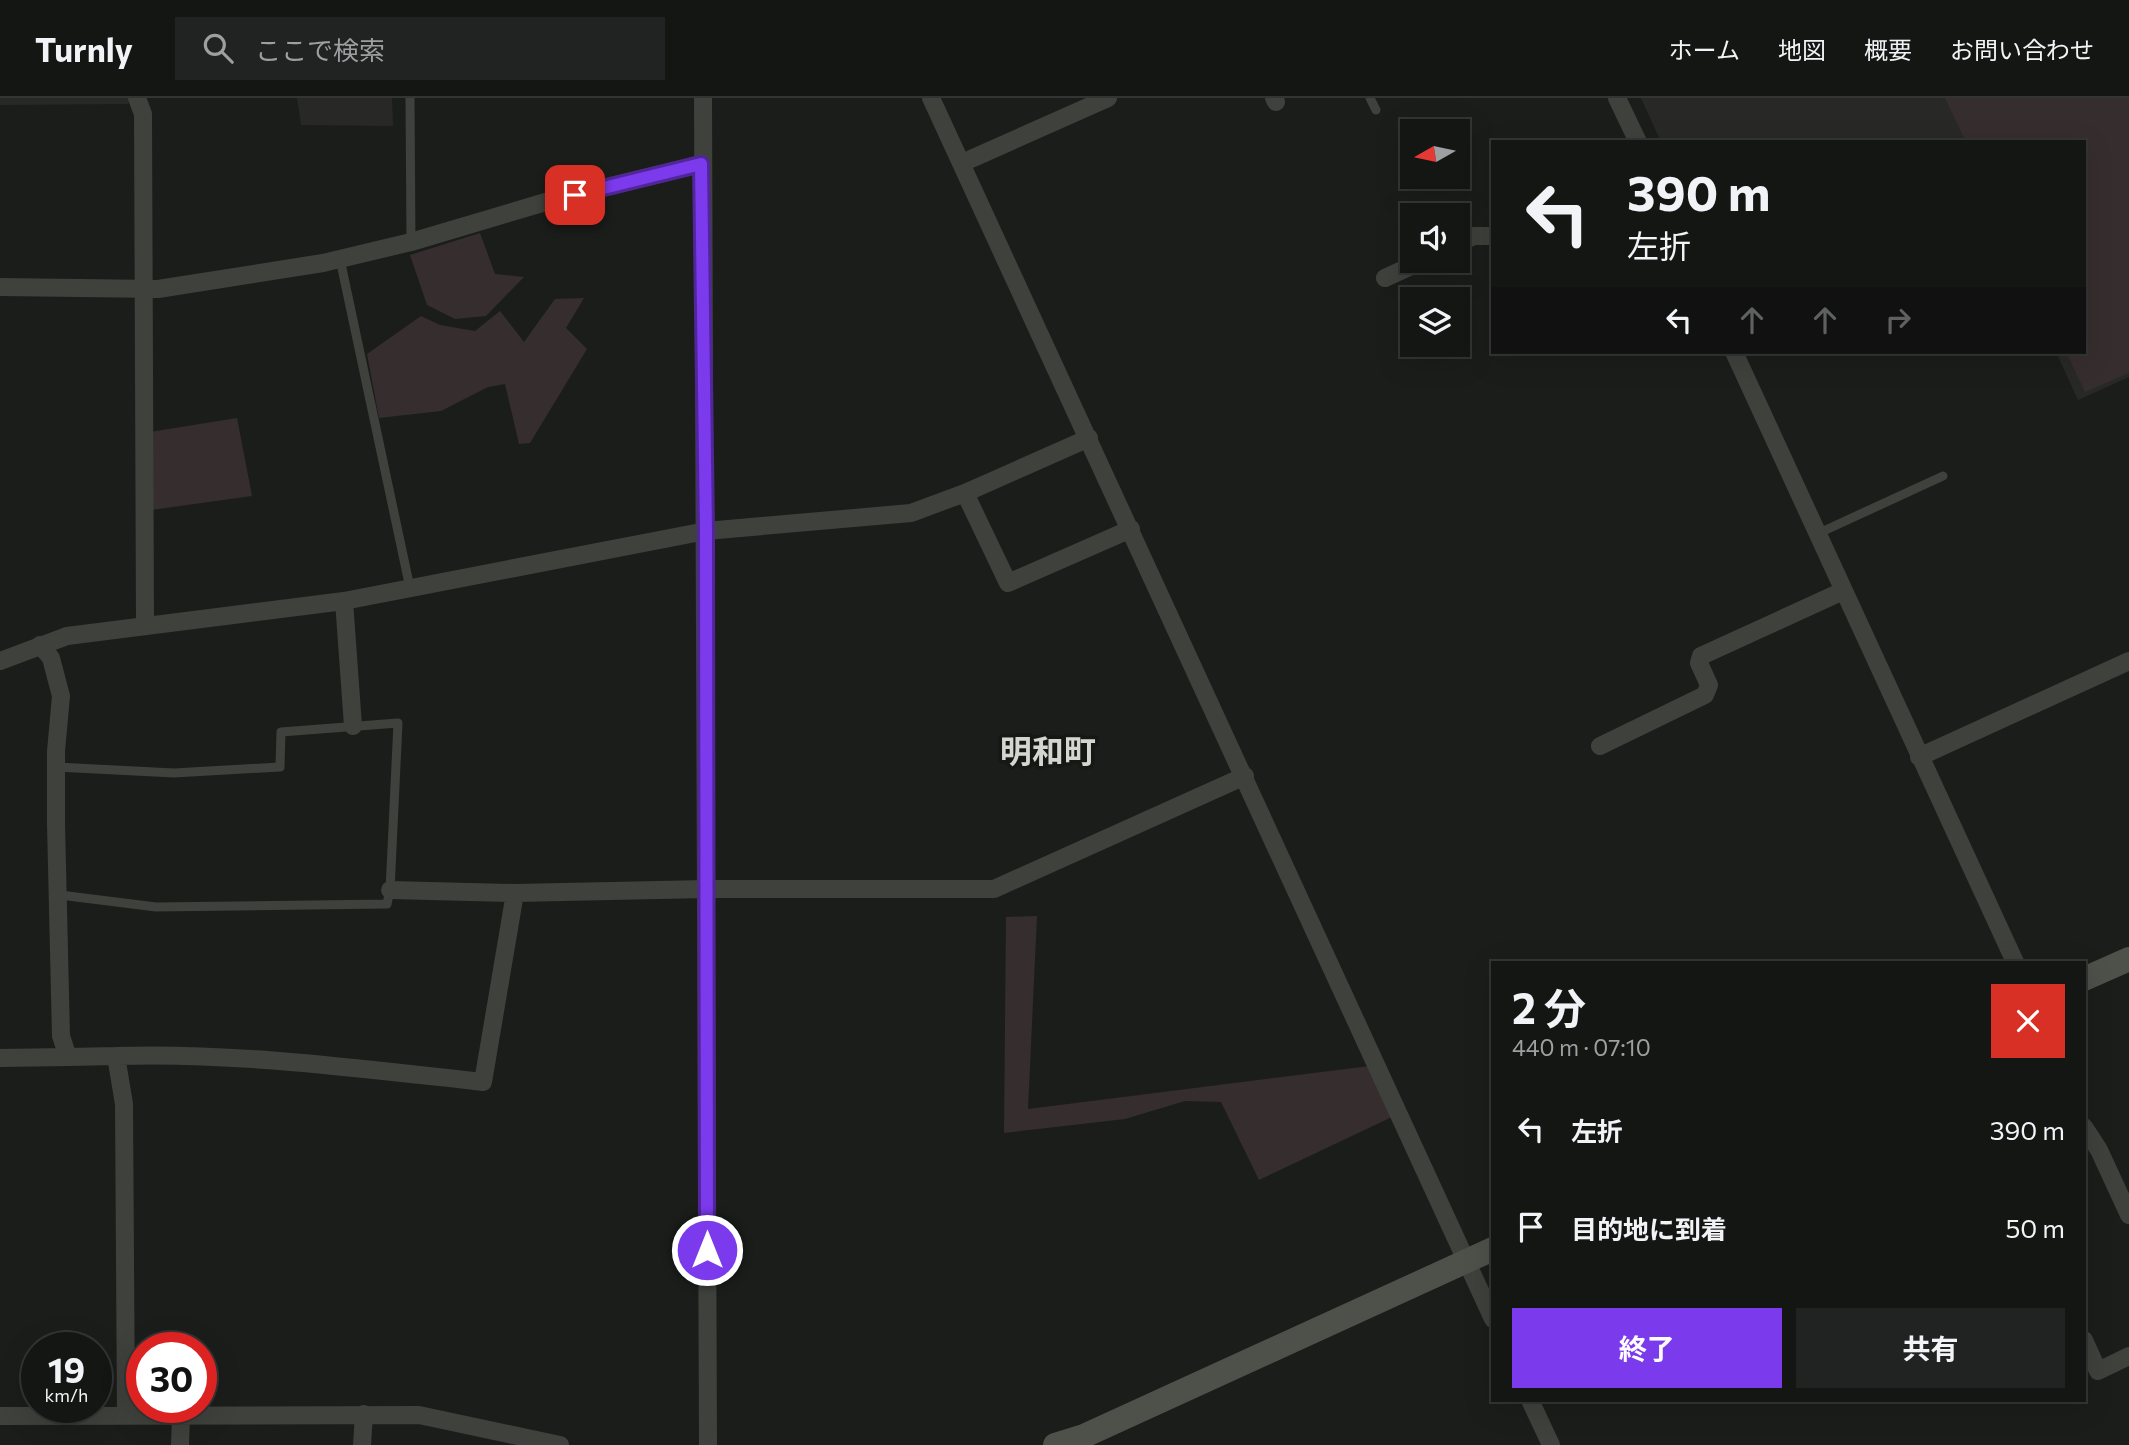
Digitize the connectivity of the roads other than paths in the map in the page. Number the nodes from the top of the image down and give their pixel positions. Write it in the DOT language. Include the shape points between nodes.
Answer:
graph roads {
  1 [pos="136,98"];
  2 [pos="410,98"];
  3 [pos="703,98"];
  4 [pos="932,98"];
  5 [pos="1108,98"];
  6 [pos="1370,98"];
  7 [pos="1617,98"];
  8 [pos="1376,110"];
  9 [pos="1637,140"];
  10 [pos="971,159"];
  11 [pos="701,164"];
  12 [pos="1491,236"];
  13 [pos="1470,238"];
  14 [pos="411,242"];
  15 [pos="340,259"];
  16 [pos="1400,271"];
  17 [pos="1385,278"];
  18 [pos="0,287"];
  19 [pos="142,287"];
  20 [pos="1735,354"];
  21 [pos="1089,438"];
  22 [pos="1943,476"];
  23 [pos="965,494"];
  24 [pos="1131,530"];
  25 [pos="706,531"];
  26 [pos="1817,534"];
  27 [pos="410,588"];
  28 [pos="1843,591"];
  29 [pos="344,601"];
  30 [pos="145,624"];
  31 [pos="40,645"];
  32 [pos="0,661"];
  33 [pos="2129,661"];
  34 [pos="354,726"];
  35 [pos="1600,746"];
  36 [pos="1919,757"];
  37 [pos="56,767"];
  38 [pos="1245,776"];
  39 [pos="706,889"];
  40 [pos="390,890"];
  41 [pos="515,893"];
  42 [pos="60,895"];
  43 [pos="2129,959"];
  44 [pos="2015,961"];
  45 [pos="2086,978"];
  46 [pos="116,1056"];
  47 [pos="0,1058"];
  48 [pos="68,1058"];
  49 [pos="2086,1130"];
  50 [pos="2129,1215"];
  51 [pos="1491,1250"];
  52 [pos="1466,1261"];
  53 [pos="1491,1315"];
  54 [pos="2086,1344"];
  55 [pos="2129,1356"];
  56 [pos="1531,1402"];
  57 [pos="364,1414"];
  58 [pos="126,1415"];
  59 [pos="0,1416"];
  60 [pos="217,1416"];
  61 [pos="181,1423"];
  62 [pos="180,1445"];
  63 [pos="362,1445"];
  64 [pos="560,1445"];
  65 [pos="708,1445"];
  66 [pos="1055,1445"];
  67 [pos="1550,1445"];
  1 -- 19 [label="street" via="144,114"];
  2 -- 14 [label="lane"];
  3 -- 11 [label="street"];
  4 -- 21 [label="street"];
  5 -- 10 [label="street"];
  6 -- 8 [label="lane"];
  7 -- 9 [label="street"];
  11 -- 14 [label="street" via="510,211"];
  11 -- 25 [label="street"];
  12 -- 13 [label="street"];
  14 -- 15 [label="street"];
  15 -- 19 [label="street" via="158,289"];
  15 -- 27 [label="lane"];
  16 -- 17 [label="street"];
  18 -- 19 [label="street"];
  19 -- 30 [label="street"];
  20 -- 26 [label="street"];
  21 -- 23 [label="street"];
  21 -- 24 [label="street"];
  22 -- 26 [label="lane"];
  23 -- 24 [label="street" via="1008,583"];
  23 -- 25 [label="street" via="911,513"];
  24 -- 38 [label="street"];
  25 -- 27 [label="street"];
  25 -- 39 [label="street"];
  26 -- 28 [label="street"];
  27 -- 29 [label="street"];
  28 -- 35 [label="street" via="1701,656 1699,663 1709,685 1705,695"];
  28 -- 36 [label="street"];
  29 -- 30 [label="street"];
  29 -- 34 [label="street"];
  30 -- 31 [label="street" via="67,636"];
  31 -- 32 [label="street"];
  31 -- 37 [label="street" via="51,658 61,696"];
  33 -- 36 [label="street"];
  34 -- 37 [label="lane" via="281,732 280,767 174,773"];
  34 -- 40 [label="lane" via="398,723"];
  36 -- 44 [label="street"];
  37 -- 42 [label="street"];
  38 -- 39 [label="street" via="994,889"];
  38 -- 52 [label="street"];
  39 -- 41 [label="street"];
  39 -- 65 [label="street"];
  40 -- 41 [label="street"];
  40 -- 42 [label="lane" via="387,904 368,905 156,907"];
  41 -- 46 [label="street" via="483,1082 187,1056"];
  42 -- 48 [label="street" via="61,1036"];
  43 -- 45 [label="street"];
  46 -- 48 [label="street"];
  46 -- 58 [label="street" via="124,1104"];
  47 -- 48 [label="street"];
  49 -- 50 [label="street"];
  51 -- 52 [label="street"];
  52 -- 53 [label="street"];
  52 -- 66 [label="street" via="1084,1436"];
  54 -- 55 [label="street" via="2098,1371"];
  56 -- 67 [label="street"];
  57 -- 60 [label="street"];
  57 -- 63 [label="street"];
  57 -- 64 [label="street" via="419,1415"];
  58 -- 59 [label="street"];
  61 -- 62 [label="street"];
}
